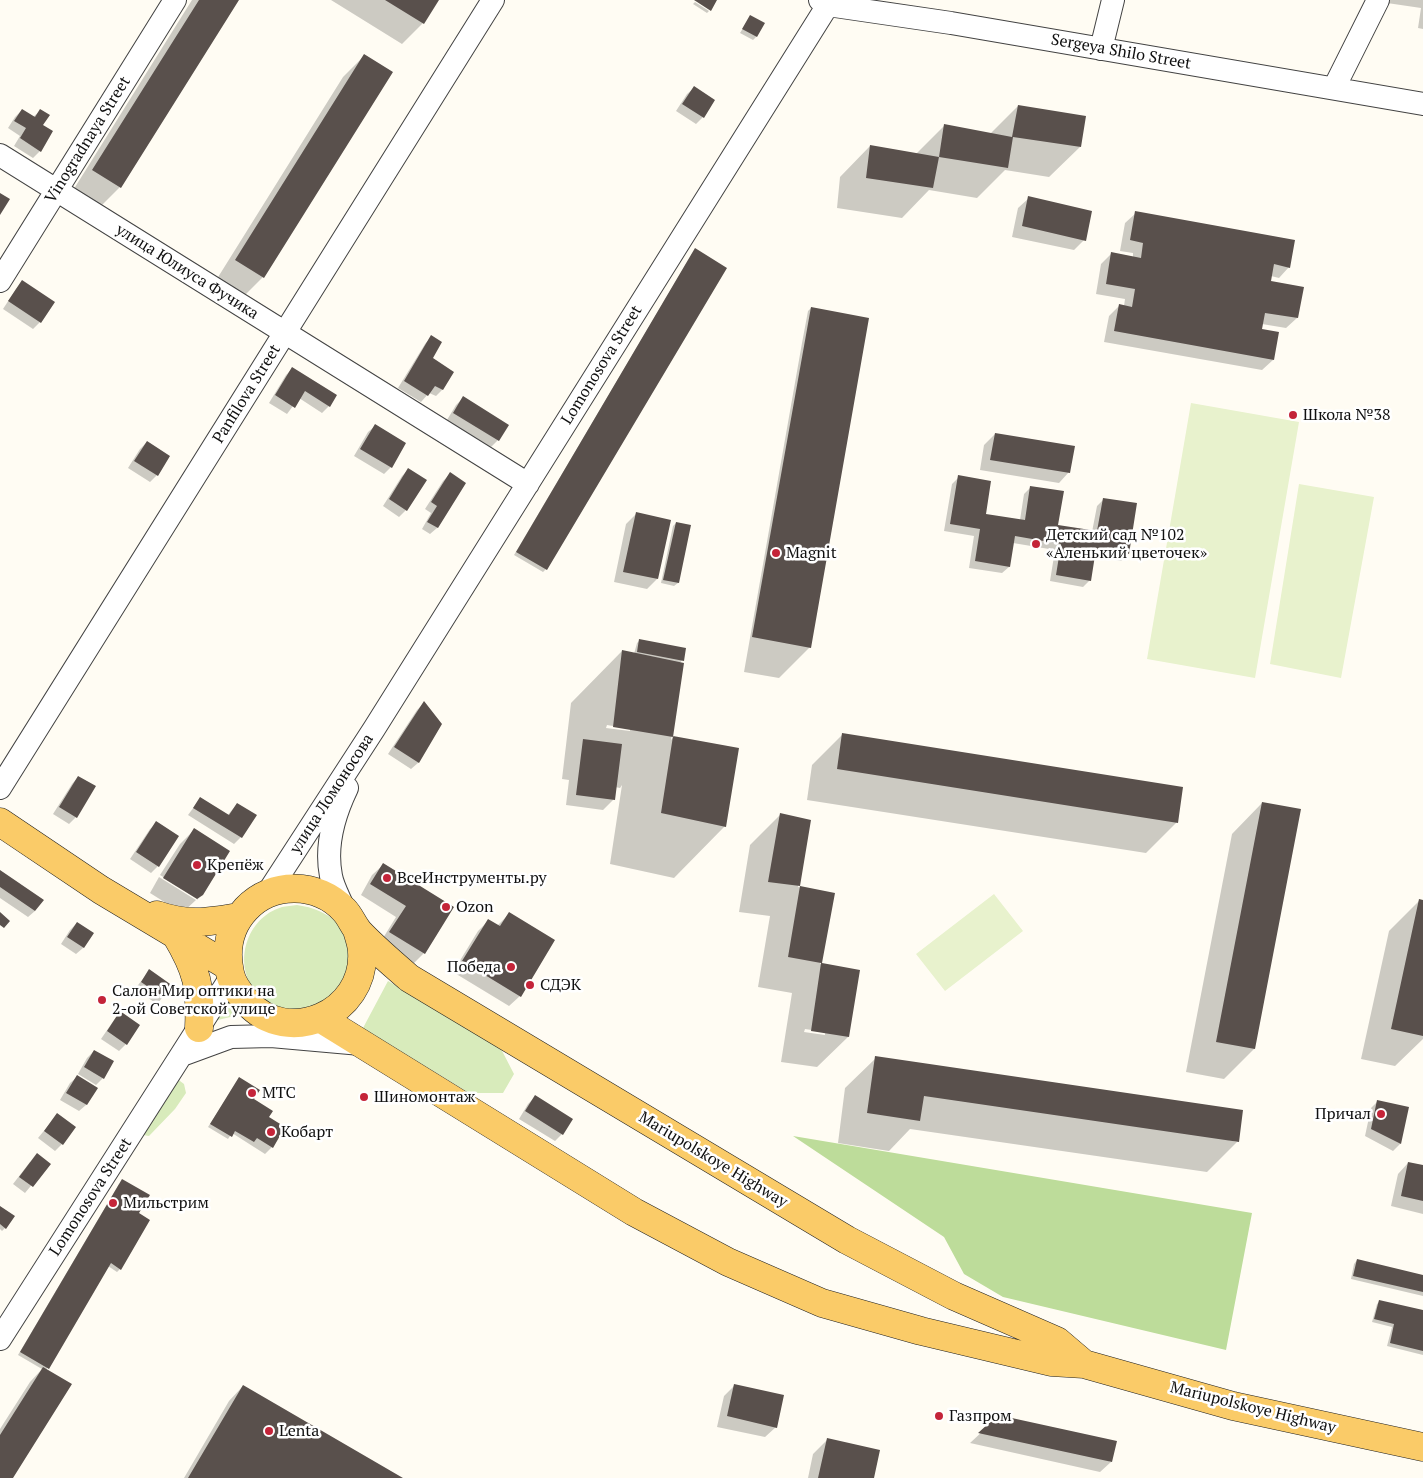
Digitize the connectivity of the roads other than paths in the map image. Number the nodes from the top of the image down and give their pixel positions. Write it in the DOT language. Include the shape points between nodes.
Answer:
graph roads {
  1 [pos="175,0"];
  2 [pos="493,0"];
  3 [pos="1113,0"];
  4 [pos="1378,0"];
  5 [pos="826,2"];
  6 [pos="1101,49"];
  7 [pos="1334,88"];
  8 [pos="1423,104"];
  9 [pos="0,155"];
  10 [pos="56,190"];
  11 [pos="0,281"];
  12 [pos="285,333"];
  13 [pos="528,484"];
  14 [pos="374,729"];
  15 [pos="0,788"];
  16 [pos="0,822"];
  17 [pos="101,890"];
  18 [pos="267,894"];
  19 [pos="239,917"];
  20 [pos="351,920"];
  21 [pos="176,935"];
  22 [pos="230,971"];
  23 [pos="320,1018"];
  24 [pos="199,1028"];
  25 [pos="361,1044"];
  26 [pos="182,1055"];
  27 [pos="0,1339"];
  28 [pos="1084,1364"];
  29 [pos="1423,1447"];
  1 -- 10 [label="street, Vinogradnaya Street"];
  2 -- 12 [label="street, Panfilova Street"];
  3 -- 6 [label="street"];
  4 -- 7 [label="street"];
  5 -- 6 [label="street, Sergeya Shilo Street"];
  5 -- 13 [label="street, Lomonosova Street"];
  6 -- 7 [label="street, Sergeya Shilo Street"];
  7 -- 8 [label="street, Sergeya Shilo Street"];
  9 -- 10 [label="street, улица Юлиуса Фучика"];
  10 -- 11 [label="street, Vinogradnaya Street"];
  10 -- 12 [label="street, улица Юлиуса Фучика"];
  12 -- 13 [label="street, улица Юлиуса Фучика"];
  12 -- 15 [label="street, Panfilova Street"];
  13 -- 14 [label="street, Lomonosova Street"];
  14 -- 18 [label="street, улица Ломоносова"];
  14 -- 20 [label="street, улица Ломоносова" via="342,798 331,834 331,878"];
  16 -- 17 [label="main road"];
  17 -- 19 [label="main road" via="179,922 202,923"];
  17 -- 21 [label="main road"];
  18 -- 19 [label="main road"];
  18 -- 20 [label="main road" via="286,889 313,891 326,896"];
  19 -- 22 [label="main road" via="229,940 227,956"];
  20 -- 23 [label="main road" via="362,952 360,972 349,997"];
  20 -- 28 [label="main road, Mariupolskoye Highway" via="409,978 848,1240 954,1296 1057,1341"];
  21 -- 22 [label="main road"];
  21 -- 24 [label="main road" via="196,974"];
  22 -- 23 [label="main road" via="240,994 262,1014 292,1023"];
  22 -- 24 [label="street"];
  23 -- 25 [label="main road, Mariupolskoye Highway"];
  24 -- 26 [label="street"];
  25 -- 26 [label="street" via="271,1036 231,1037"];
  25 -- 28 [label="main road, Mariupolskoye Highway" via="634,1212 728,1262 822,1303 1051,1362"];
  26 -- 27 [label="street, Lomonosova Street"];
  28 -- 29 [label="main road, Mariupolskoye Highway" via="1233,1406"];
}
